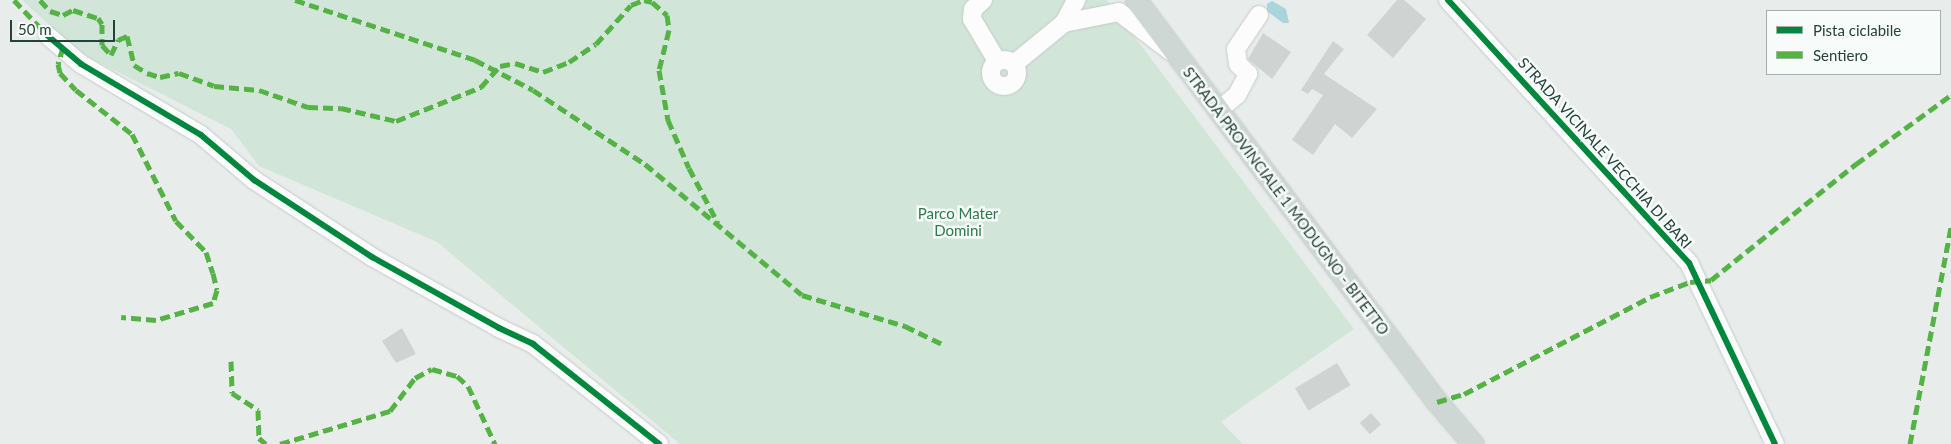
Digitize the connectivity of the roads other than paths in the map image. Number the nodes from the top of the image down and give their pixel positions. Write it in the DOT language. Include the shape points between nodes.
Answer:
graph roads {
  1 [pos="962,0"];
  2 [pos="982,0"];
  3 [pos="1104,0"];
  4 [pos="1136,0"];
  5 [pos="1448,0"];
  6 [pos="1078,6"];
  7 [pos="1259,14"];
  8 [pos="972,15"];
  9 [pos="48,36"];
  10 [pos="1179,57"];
  11 [pos="1219,110"];
  12 [pos="1437,402"];
  13 [pos="659,444"];
  14 [pos="1463,444"];
  15 [pos="1473,444"];
  16 [pos="1775,444"];
  1 -- 8 [label="street"];
  2 -- 8 [label="street"];
  3 -- 6 [label="street"];
  4 -- 10 [label="main road, STRADA PROVINCIALE 1 MODUGNO - BITETTO"];
  5 -- 16 [label="street, STRADA VICINALE VECCHIA DI BARI" via="1689,263"];
  6 -- 8 [label="street" via="1064,23 1006,62"];
  6 -- 10 [label="street" via="1125,15 1141,31"];
  7 -- 11 [label="street" via="1236,48 1238,64 1248,74 1237,95"];
  9 -- 13 [label="street" via="81,64 201,134 254,180 372,257 533,344"];
  10 -- 11 [label="main road, STRADA PROVINCIALE 1 MODUGNO - BITETTO"];
  11 -- 12 [label="main road, STRADA PROVINCIALE 1 MODUGNO - BITETTO"];
  12 -- 14 [label="main road, STRADA PROVINCIALE 1 MODUGNO - BITETTO" via="1445,420"];
  12 -- 15 [label="main road, STRADA PROVINCIALE 1 MODUGNO - BITETTO"];
}
